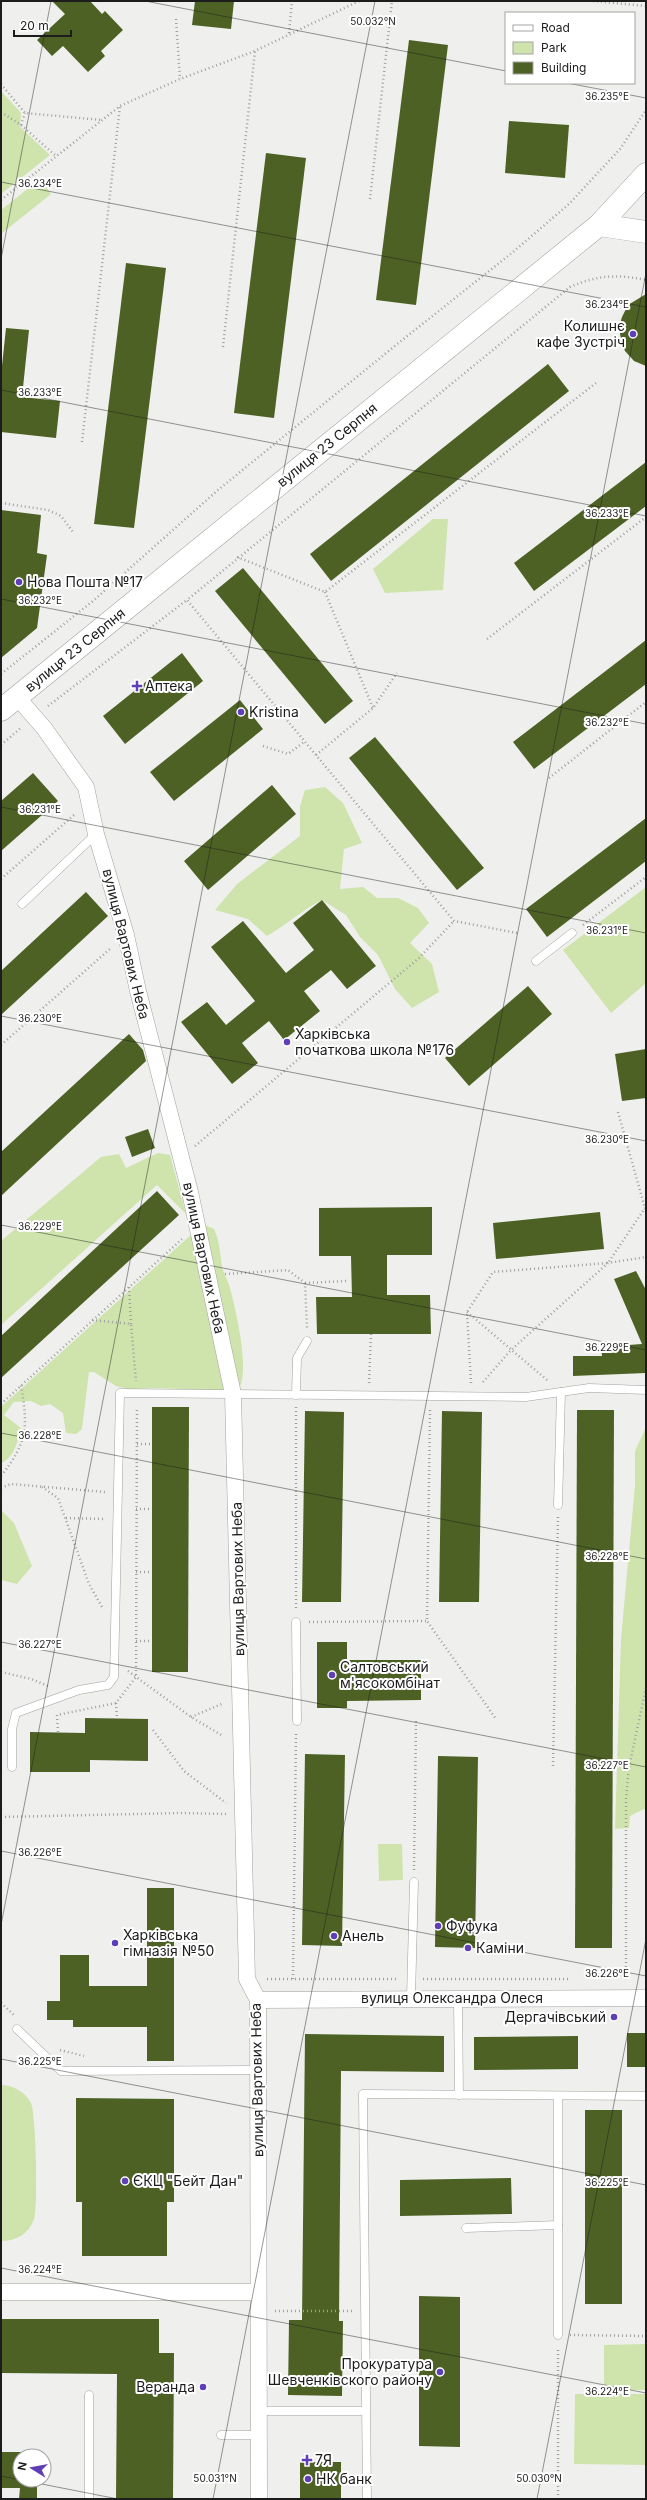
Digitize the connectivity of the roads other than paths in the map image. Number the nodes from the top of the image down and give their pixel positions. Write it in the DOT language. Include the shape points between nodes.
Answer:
graph roads {
  1 [pos="646,174"];
  2 [pos="599,225"];
  3 [pos="646,232"];
  4 [pos="9,703"];
  5 [pos="96,834"];
  6 [pos="22,904"];
  7 [pos="572,934"];
  8 [pos="536,961"];
  9 [pos="307,1341"];
  10 [pos="646,1390"];
  11 [pos="561,1392"];
  12 [pos="233,1394"];
  13 [pos="296,1395"];
  14 [pos="558,1505"];
  15 [pos="296,1622"];
  16 [pos="296,1721"];
  17 [pos="12,1767"];
  18 [pos="414,1882"];
  19 [pos="412,1998"];
  20 [pos="458,1998"];
  21 [pos="646,1998"];
  22 [pos="258,2000"];
  23 [pos="17,2029"];
  24 [pos="258,2070"];
  25 [pos="459,2095"];
  26 [pos="558,2096"];
  27 [pos="646,2096"];
  28 [pos="558,2225"];
  29 [pos="466,2228"];
  30 [pos="1,2292"];
  31 [pos="258,2292"];
  32 [pos="558,2335"];
  33 [pos="89,2395"];
  34 [pos="258,2411"];
  35 [pos="364,2411"];
  36 [pos="258,2435"];
  37 [pos="221,2436"];
  38 [pos="89,2499"];
  39 [pos="258,2499"];
  40 [pos="367,2499"];
  1 -- 2 [label="street, вулиця 23 Серпня"];
  2 -- 3 [label="street"];
  2 -- 4 [label="street, вулиця 23 Серпня"];
  4 -- 5 [label="street, вулиця Вартових Неба" via="34,716 86,787"];
  5 -- 6 [label="lane"];
  5 -- 12 [label="street, вулиця Вартових Неба" via="126,935 190,1192"];
  7 -- 8 [label="lane"];
  9 -- 13 [label="lane" via="296,1358"];
  10 -- 11 [label="lane" via="590,1388"];
  11 -- 13 [label="lane" via="526,1397"];
  11 -- 14 [label="lane"];
  12 -- 13 [label="lane"];
  12 -- 17 [label="lane" via="120,1393 114,1677 108,1685 61,1696 16,1713 12,1729"];
  12 -- 22 [label="street, вулиця Вартових Неба" via="247,1979"];
  15 -- 16 [label="lane"];
  18 -- 19 [label="lane"];
  19 -- 20 [label="street, вулиця Олександра Олеся"];
  19 -- 22 [label="street, вулиця Олександра Олеся"];
  20 -- 21 [label="street, вулиця Олександра Олеся"];
  20 -- 25 [label="lane"];
  22 -- 24 [label="street, вулиця Вартових Неба"];
  23 -- 24 [label="lane" via="61,2071"];
  24 -- 31 [label="street, вулиця Вартових Неба"];
  25 -- 26 [label="lane"];
  25 -- 35 [label="lane" via="362,2094"];
  26 -- 27 [label="lane"];
  26 -- 28 [label="lane"];
  28 -- 29 [label="lane"];
  28 -- 32 [label="lane"];
  30 -- 31 [label="street"];
  31 -- 34 [label="street, вулиця Вартових Неба"];
  33 -- 38 [label="lane"];
  34 -- 35 [label="lane"];
  34 -- 36 [label="street, вулиця Вартових Неба"];
  35 -- 40 [label="lane"];
  36 -- 37 [label="lane"];
  36 -- 39 [label="street, вулиця Вартових Неба"];
}
